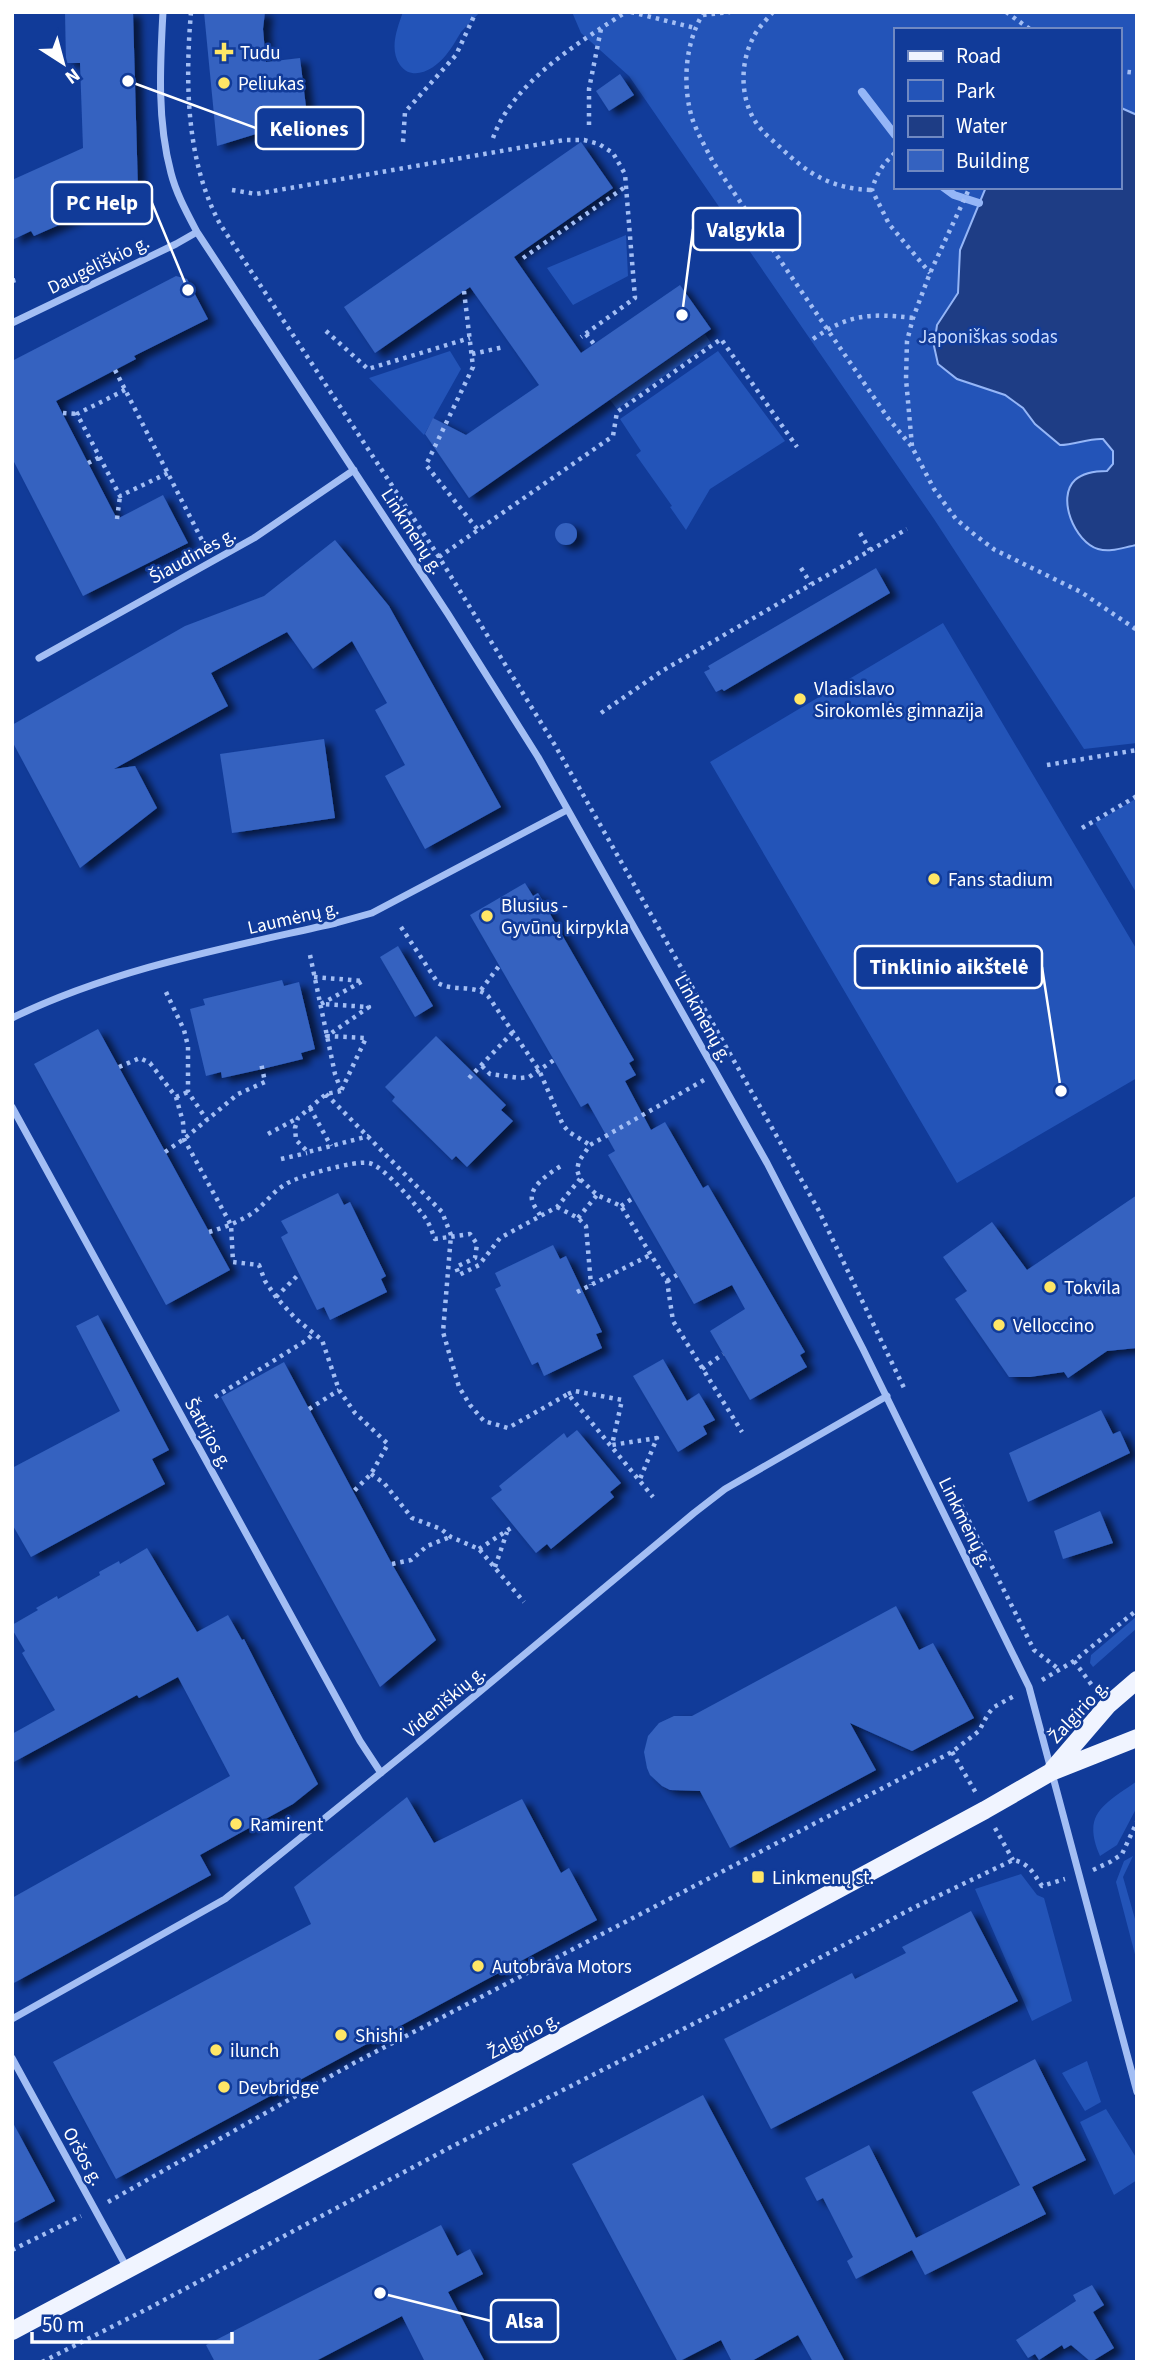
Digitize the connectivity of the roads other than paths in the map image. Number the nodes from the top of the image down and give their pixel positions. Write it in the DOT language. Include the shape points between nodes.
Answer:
graph roads {
  1 [pos="163,12"];
  2 [pos="197,232"];
  3 [pos="12,323"];
  4 [pos="354,470"];
  5 [pos="39,657"];
  6 [pos="567,810"];
  7 [pos="12,1017"];
  8 [pos="12,1107"];
  9 [pos="887,1396"];
  10 [pos="1137,1680"];
  11 [pos="1137,1738"];
  12 [pos="1051,1772"];
  13 [pos="381,1773"];
  14 [pos="12,2019"];
  15 [pos="12,2058"];
  16 [pos="1137,2092"];
  17 [pos="128,2269"];
  18 [pos="12,2331"];
  1 -- 2 [label="street, Linkmenų g." via="163,138 171,174"];
  2 -- 3 [label="street, Daugėliškio g."];
  2 -- 4 [label="street, Linkmenų g."];
  4 -- 5 [label="street, Šiaudinės g." via="254,538"];
  4 -- 6 [label="street, Linkmenų g."];
  6 -- 7 [label="street, Laumėnų g." via="372,913 120,974"];
  6 -- 9 [label="street, Linkmenų g." via="767,1163"];
  8 -- 13 [label="street, Šatrijos g."];
  9 -- 12 [label="street, Linkmenų g." via="1029,1687"];
  9 -- 13 [label="street, Videniškių g." via="715,1497"];
  10 -- 12 [label="main road, Žalgirio g."];
  11 -- 12 [label="main road, Žalgirio g."];
  12 -- 16 [label="street, Linkmenų g."];
  12 -- 17 [label="main road, Žalgirio g."];
  13 -- 14 [label="street, Videniškių g." via="225,1899"];
  15 -- 17 [label="street, Oršos g."];
  17 -- 18 [label="main road, Žalgirio g."];
}
